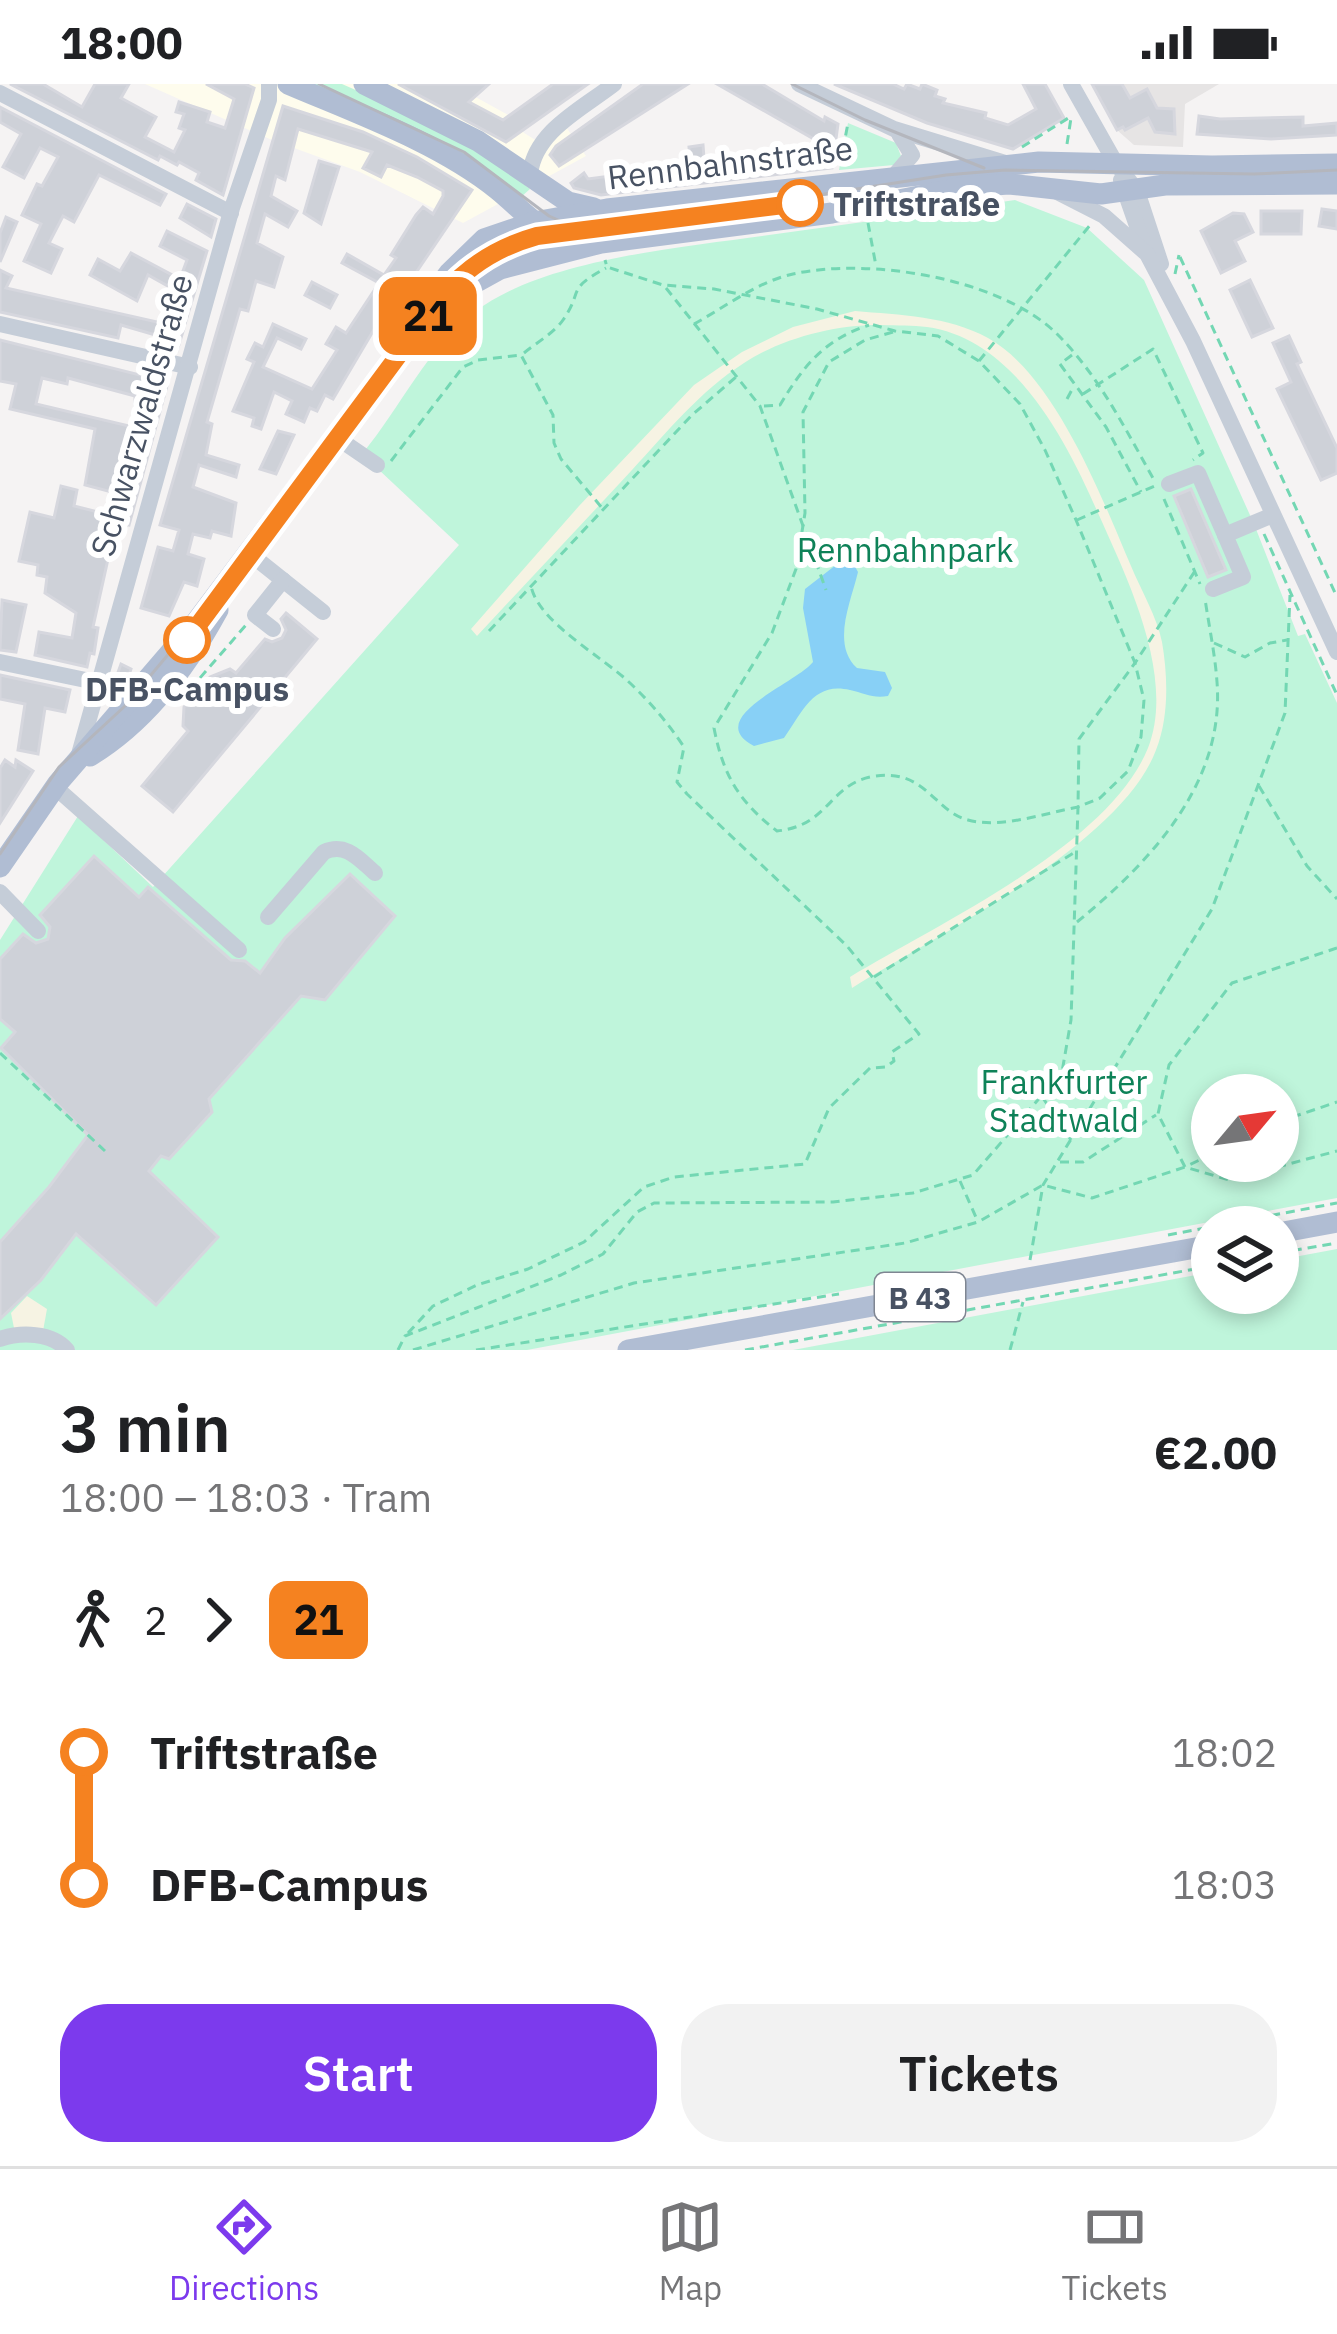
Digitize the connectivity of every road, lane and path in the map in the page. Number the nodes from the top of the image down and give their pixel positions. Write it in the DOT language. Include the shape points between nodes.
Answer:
graph roads {
  1 [pos="269,84"];
  2 [pos="289,84"];
  3 [pos="614,84"];
  4 [pos="799,84"];
  5 [pos="1071,84"];
  6 [pos="379,87"];
  7 [pos="0,93"];
  8 [pos="848,123"];
  9 [pos="894,129"];
  10 [pos="1044,134"];
  11 [pos="937,145"];
  12 [pos="1042,153"];
  13 [pos="1065,154"];
  14 [pos="1115,162"];
  15 [pos="1011,166"];
  16 [pos="976,167"];
  17 [pos="1336,170"];
  18 [pos="530,173"];
  19 [pos="838,173"];
  20 [pos="894,176"];
  21 [pos="495,187"];
  22 [pos="547,190"];
  23 [pos="1054,190"];
  24 [pos="1131,192"];
  25 [pos="607,208"];
  26 [pos="231,213"];
  27 [pos="866,215"];
  28 [pos="534,222"];
  29 [pos="1092,222"];
  30 [pos="556,227"];
  31 [pos="484,239"];
  32 [pos="600,251"];
  33 [pos="1147,254"];
  34 [pos="1180,255"];
  35 [pos="528,259"];
  36 [pos="607,267"];
  37 [pos="876,269"];
  38 [pos="663,285"];
  39 [pos="1165,293"];
  40 [pos="746,295"];
  41 [pos="1022,306"];
  42 [pos="0,324"];
  43 [pos="694,324"];
  44 [pos="871,324"];
  45 [pos="895,332"];
  46 [pos="408,340"];
  47 [pos="1073,354"];
  48 [pos="521,355"];
  49 [pos="979,361"];
  50 [pos="190,367"];
  51 [pos="736,377"];
  52 [pos="1096,384"];
  53 [pos="1076,385"];
  54 [pos="1082,394"];
  55 [pos="1066,399"];
  56 [pos="760,406"];
  57 [pos="1122,424"];
  58 [pos="1108,433"];
  59 [pos="336,436"];
  60 [pos="382,466"];
  61 [pos="1198,473"];
  62 [pos="1163,485"];
  63 [pos="1141,492"];
  64 [pos="603,509"];
  65 [pos="1266,518"];
  66 [pos="1076,520"];
  67 [pos="802,528"];
  68 [pos="1225,536"];
  69 [pos="246,557"];
  70 [pos="1195,571"];
  71 [pos="283,580"];
  72 [pos="531,586"];
  73 [pos="1214,589"];
  74 [pos="826,590"];
  75 [pos="1291,595"];
  76 [pos="1337,597"];
  77 [pos="323,612"];
  78 [pos="255,615"];
  79 [pos="212,622"];
  80 [pos="272,629"];
  81 [pos="489,631"];
  82 [pos="1288,640"];
  83 [pos="1212,643"];
  84 [pos="1337,652"];
  85 [pos="0,662"];
  86 [pos="1135,663"];
  87 [pos="100,683"];
  88 [pos="196,689"];
  89 [pos="1337,695"];
  90 [pos="81,761"];
  91 [pos="1258,784"];
  92 [pos="55,788"];
  93 [pos="1078,807"];
  94 [pos="1077,851"];
  95 [pos="0,867"];
  96 [pos="375,873"];
  97 [pos="0,892"];
  98 [pos="1337,899"];
  99 [pos="268,917"];
  100 [pos="1075,923"];
  101 [pos="38,931"];
  102 [pos="1337,948"];
  103 [pos="239,950"];
  104 [pos="873,977"];
  105 [pos="0,1053"];
  106 [pos="1042,1096"];
  107 [pos="1337,1102"];
  108 [pos="1158,1114"];
  109 [pos="1299,1115"];
  110 [pos="1071,1140"];
  111 [pos="105,1151"];
  112 [pos="1337,1151"];
  113 [pos="1056,1162"];
  114 [pos="1191,1164"];
  115 [pos="1185,1167"];
  116 [pos="959,1179"];
  117 [pos="1043,1185"];
  118 [pos="1337,1203"];
  119 [pos="978,1222"];
  120 [pos="1337,1222"];
  121 [pos="1299,1229"];
  122 [pos="1162,1236"];
  123 [pos="1337,1243"];
  124 [pos="1191,1249"];
  125 [pos="1299,1249"];
  126 [pos="1030,1261"];
  127 [pos="1191,1270"];
  128 [pos="841,1294"];
  129 [pos="1023,1300"];
  130 [pos="405,1336"];
  131 [pos="0,1339"];
  132 [pos="67,1350"];
  133 [pos="398,1350"];
  134 [pos="413,1350"];
  135 [pos="476,1350"];
  136 [pos="628,1350"];
  137 [pos="745,1350"];
  138 [pos="1010,1350"];
  1 -- 26 [label="street, Schwarzwaldstraße"];
  2 -- 21 [label="main road" via="393,129"];
  3 -- 18 [label="street" via="540,141"];
  4 -- 9 [label="street"];
  5 -- 14 [label="street"];
  6 -- 18 [label="main road"];
  7 -- 26 [label="street"];
  8 -- 19 [label="path"];
  9 -- 11 [label="street"];
  9 -- 20 [label="street" via="913,155"];
  10 -- 12 [label="path"];
  10 -- 13 [label="path" via="1072,116"];
  10 -- 15 [label="path"];
  11 -- 15 [label="street"];
  11 -- 16 [label="street"];
  14 -- 15 [label="main road, Rennbahnstraße"];
  14 -- 17 [label="main road, Rennbahnstraße"];
  14 -- 24 [label="street"];
  15 -- 16 [label="main road, Rennbahnstraße"];
  15 -- 23 [label="main road, Rennbahnstraße"];
  15 -- 32 [label="main road, Rennbahnstraße" via="964,187"];
  16 -- 20 [label="main road, Rennbahnstraße"];
  17 -- 24 [label="main road, Rennbahnstraße"];
  18 -- 22 [label="main road"];
  20 -- 25 [label="main road, Rennbahnstraße"];
  21 -- 28 [label="main road"];
  21 -- 31 [label="main road" via="494,224"];
  22 -- 25 [label="main road" via="582,208"];
  22 -- 30 [label="main road"];
  23 -- 24 [label="main road, Rennbahnstraße"];
  23 -- 33 [label="street" via="1104,216"];
  24 -- 33 [label="street"];
  24 -- 39 [label="street"];
  25 -- 30 [label="main road, Rennbahnstraße"];
  26 -- 50 [label="street, Schwarzwaldstraße"];
  27 -- 37 [label="path"];
  28 -- 30 [label="main road, Rennbahnstraße"];
  28 -- 31 [label="main road, Rennbahnstraße"];
  29 -- 41 [label="path"];
  30 -- 32 [label="main road"];
  30 -- 35 [label="main road" via="544,250"];
  31 -- 46 [label="main road, Rennbahnstraße" via="424,306"];
  32 -- 35 [label="main road, Rennbahnstraße"];
  32 -- 36 [label="path"];
  33 -- 39 [label="street"];
  34 -- 76 [label="path"];
  35 -- 46 [label="main road, Rennbahnstraße" via="471,285"];
  36 -- 38 [label="path"];
  36 -- 48 [label="path" via="582,281 562,322"];
  37 -- 40 [label="path" via="788,274"];
  37 -- 41 [label="path"];
  38 -- 40 [label="path"];
  38 -- 43 [label="path"];
  39 -- 65 [label="street"];
  40 -- 43 [label="path"];
  40 -- 44 [label="path"];
  41 -- 47 [label="path"];
  41 -- 49 [label="path"];
  42 -- 50 [label="street"];
  43 -- 51 [label="path"];
  44 -- 45 [label="path"];
  44 -- 56 [label="path" via="819,350 780,405"];
  45 -- 49 [label="path" via="938,337"];
  45 -- 67 [label="path" via="829,362 803,412"];
  46 -- 59 [label="main road, Rennbahnstraße"];
  47 -- 52 [label="path"];
  47 -- 53 [label="path" via="1060,364"];
  48 -- 60 [label="path" via="463,367"];
  48 -- 64 [label="path" via="553,415 561,459"];
  49 -- 66 [label="path" via="1020,404"];
  50 -- 87 [label="street, Schwarzwaldstraße"];
  51 -- 56 [label="path"];
  51 -- 64 [label="path"];
  52 -- 54 [label="path"];
  52 -- 57 [label="path"];
  52 -- 61 [label="path" via="1153,349 1203,453 1192,458"];
  53 -- 54 [label="path"];
  53 -- 55 [label="path"];
  54 -- 58 [label="path"];
  56 -- 67 [label="path"];
  57 -- 58 [label="path"];
  57 -- 62 [label="path"];
  58 -- 63 [label="path"];
  59 -- 60 [label="street"];
  59 -- 69 [label="main road, Rennbahnstraße"];
  61 -- 62 [label="street"];
  61 -- 68 [label="street"];
  62 -- 63 [label="path"];
  62 -- 70 [label="path"];
  63 -- 66 [label="path"];
  64 -- 72 [label="path"];
  65 -- 68 [label="street"];
  65 -- 75 [label="path"];
  65 -- 84 [label="street"];
  66 -- 86 [label="path"];
  67 -- 74 [label="path"];
  67 -- 93 [label="path" via="772,633 714,728 729,784 750,810 777,831 800,829 869,777 905,777 963,820 991,823"];
  68 -- 73 [label="street" via="1243,577"];
  69 -- 71 [label="street"];
  69 -- 79 [label="main road, Rennbahnstraße"];
  69 -- 90 [label="main road, Rennbahnstraße"];
  70 -- 83 [label="path"];
  70 -- 86 [label="path"];
  71 -- 77 [label="street"];
  71 -- 78 [label="street"];
  72 -- 81 [label="path"];
  72 -- 104 [label="path" via="538,605 667,721 684,747 677,782 687,794"];
  75 -- 82 [label="path"];
  75 -- 89 [label="path"];
  78 -- 80 [label="street"];
  78 -- 88 [label="path"];
  79 -- 90 [label="street" via="196,629"];
  79 -- 90 [label="main road, Rennbahnstraße" via="201,652 133,725"];
  82 -- 83 [label="path" via="1245,657"];
  82 -- 91 [label="path" via="1285,713"];
  83 -- 100 [label="path" via="1218,687 1210,751 1182,815 1138,868"];
  85 -- 87 [label="street"];
  86 -- 93 [label="path" via="1079,739"];
  86 -- 93 [label="path" via="1142,737 1128,771"];
  87 -- 90 [label="street, Schwarzwaldstraße"];
  90 -- 92 [label="main road, Rennbahnstraße"];
  91 -- 98 [label="path" via="1307,866"];
  91 -- 110 [label="path" via="1212,909"];
  92 -- 95 [label="main road, Rennbahnstraße"];
  92 -- 103 [label="street"];
  93 -- 94 [label="path"];
  94 -- 100 [label="path"];
  94 -- 104 [label="path"];
  96 -- 99 [label="street" via="334,847"];
  97 -- 101 [label="street"];
  100 -- 106 [label="path" via="1062,1072"];
  102 -- 108 [label="path" via="1232,983 1168,1065"];
  104 -- 130 [label="path" via="920,1034 829,1108 805,1164 644,1187 584,1242 433,1306"];
  105 -- 111 [label="path"];
  106 -- 110 [label="path"];
  106 -- 116 [label="path" via="973,1175"];
  107 -- 109 [label="path"];
  108 -- 113 [label="path" via="1083,1162"];
  108 -- 115 [label="path"];
  110 -- 113 [label="path"];
  112 -- 115 [label="path" via="1229,1180"];
  113 -- 117 [label="path"];
  114 -- 115 [label="path"];
  115 -- 117 [label="path" via="1092,1198"];
  116 -- 119 [label="path"];
  116 -- 130 [label="path" via="833,1202 654,1203 603,1254"];
  117 -- 119 [label="path"];
  117 -- 126 [label="path"];
  118 -- 122 [label="path"];
  119 -- 134 [label="path" via="905,1243 634,1283"];
  120 -- 121 [label="main road"];
  123 -- 125 [label="path"];
  124 -- 136 [label="main road, B 43"];
  127 -- 129 [label="path"];
  128 -- 135 [label="path"];
  129 -- 137 [label="path"];
  129 -- 138 [label="path"];
  130 -- 133 [label="path"];
  131 -- 132 [label="street" via="17,1333"];
}
